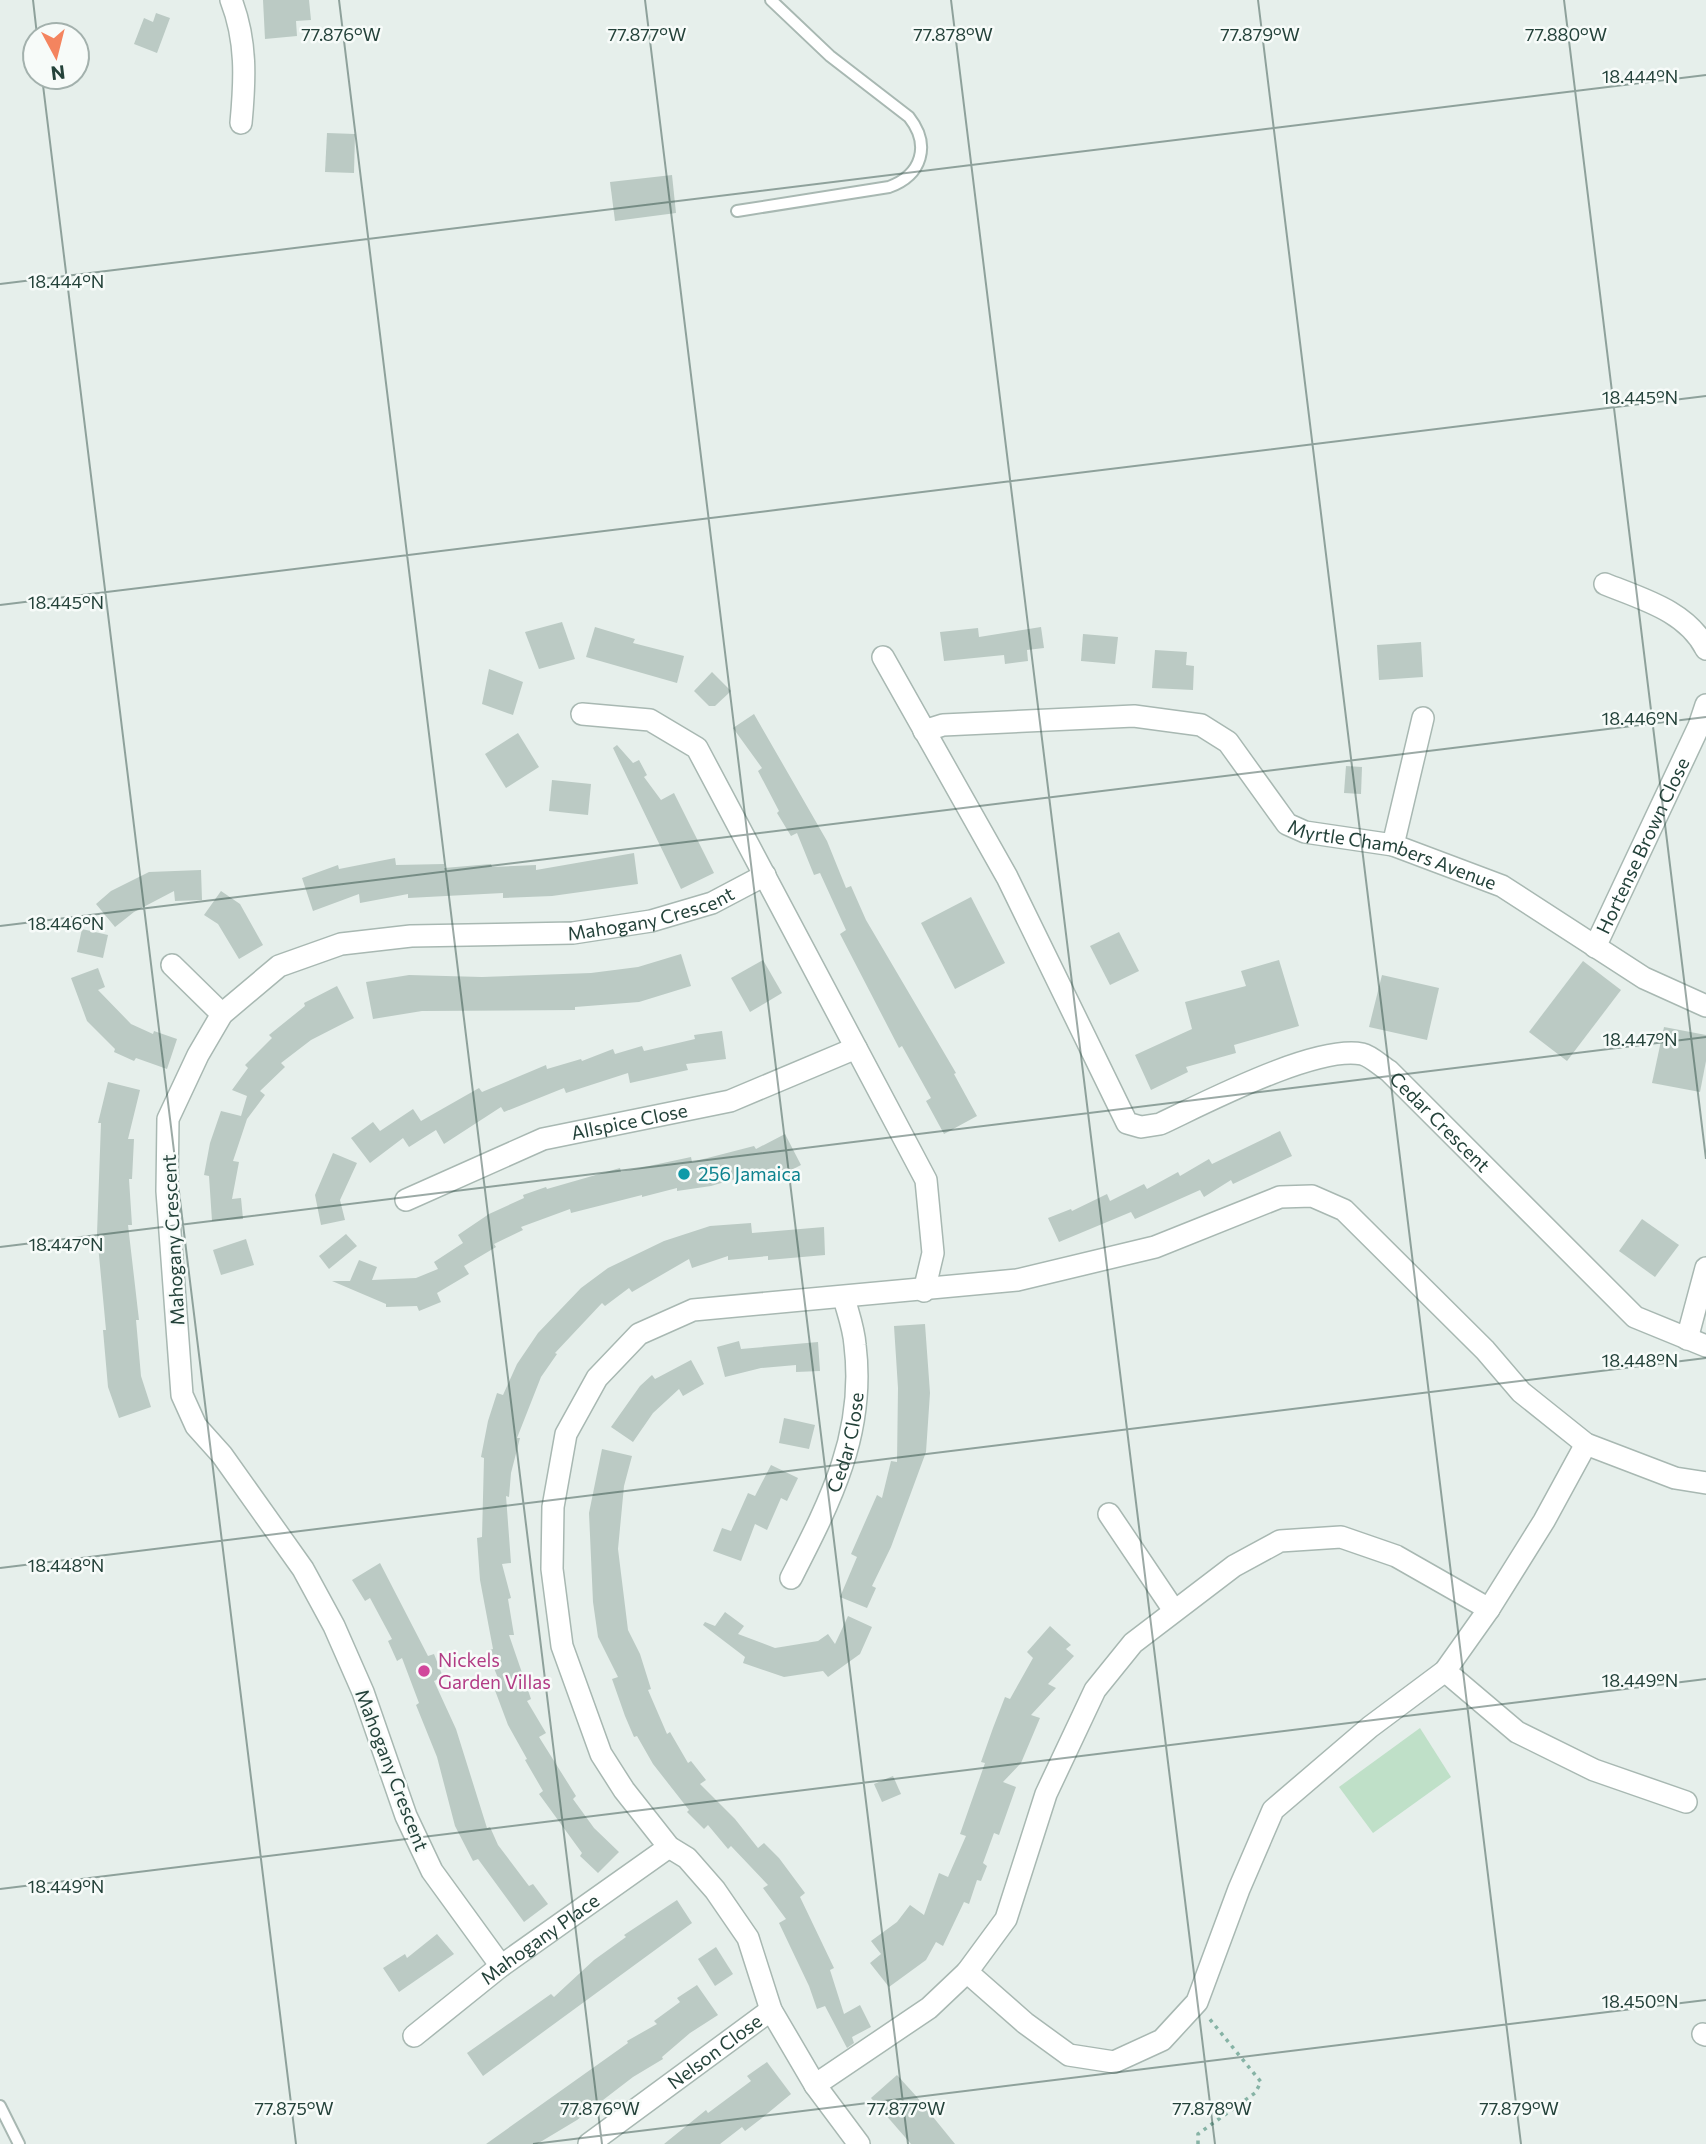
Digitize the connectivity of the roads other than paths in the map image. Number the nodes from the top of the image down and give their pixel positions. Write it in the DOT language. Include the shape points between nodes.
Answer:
graph roads {
  1 [pos="231,0"];
  2 [pos="771,0"];
  3 [pos="241,123"];
  4 [pos="737,211"];
  5 [pos="1605,584"];
  6 [pos="1706,649"];
  7 [pos="883,657"];
  8 [pos="1706,705"];
  9 [pos="582,714"];
  10 [pos="1423,718"];
  11 [pos="924,731"];
  12 [pos="1394,845"];
  13 [pos="765,875"];
  14 [pos="1595,947"];
  15 [pos="172,965"];
  16 [pos="1706,1006"];
  17 [pos="222,1014"];
  18 [pos="856,1048"];
  19 [pos="406,1200"];
  20 [pos="1706,1268"];
  21 [pos="924,1291"];
  22 [pos="844,1298"];
  23 [pos="1696,1342"];
  24 [pos="1586,1444"];
  25 [pos="1706,1483"];
  26 [pos="1109,1514"];
  27 [pos="791,1578"];
  28 [pos="1173,1609"];
  29 [pos="1489,1609"];
  30 [pos="1445,1671"];
  31 [pos="1686,1802"];
  32 [pos="669,1847"];
  33 [pos="501,1966"];
  34 [pos="967,1972"];
  35 [pos="771,2010"];
  36 [pos="414,2036"];
  37 [pos="815,2085"];
  38 [pos="0,2105"];
  39 [pos="19,2144"];
  40 [pos="589,2144"];
  41 [pos="859,2144"];
  1 -- 3 [label="street" via="241,26 246,73"];
  2 -- 4 [label="lane" via="830,56 909,117 922,139 922,152 912,175 889,187"];
  5 -- 6 [label="street" via="1670,611 1699,634"];
  7 -- 11 [label="street"];
  8 -- 14 [label="street, Hortense Brown Close"];
  9 -- 13 [label="street" via="650,720 697,748"];
  10 -- 12 [label="street"];
  11 -- 12 [label="street, Myrtle Chambers Avenue" via="943,725 1134,716 1201,725 1228,743 1287,824 1305,832"];
  11 -- 23 [label="street, Cedar Crescent" via="1007,877 1127,1123 1141,1127 1160,1124 1282,1069 1339,1055 1363,1055 1389,1070 1635,1317"];
  12 -- 14 [label="street, Myrtle Chambers Avenue" via="1502,886"];
  13 -- 17 [label="street, Mahogany Crescent" via="712,904 573,933 411,936 341,944 279,965"];
  13 -- 18 [label="street"];
  14 -- 16 [label="street, Myrtle Chambers Avenue" via="1644,978"];
  15 -- 17 [label="street"];
  17 -- 33 [label="street, Mahogany Crescent" via="168,1119 167,1191 182,1395 196,1426 303,1569 363,1692 406,1816 432,1871"];
  18 -- 19 [label="street, Allspice Close" via="730,1101 543,1139"];
  18 -- 21 [label="street" via="926,1180 933,1253"];
  20 -- 23 [label="street"];
  21 -- 22 [label="street"];
  21 -- 24 [label="street" via="1017,1280 1156,1247 1280,1197 1312,1196 1344,1210 1521,1392"];
  22 -- 27 [label="street, Cedar Close" via="855,1345 856,1412 846,1461"];
  22 -- 32 [label="street" via="693,1310 639,1334 597,1378 566,1434 553,1507 552,1556 562,1646 601,1754"];
  24 -- 25 [label="street" via="1675,1478"];
  24 -- 29 [label="street"];
  26 -- 28 [label="street"];
  28 -- 29 [label="street" via="1234,1566 1280,1541 1341,1537 1396,1556"];
  28 -- 34 [label="street" via="1133,1643 1095,1690 1046,1794 1006,1919"];
  29 -- 30 [label="street"];
  30 -- 31 [label="street" via="1517,1732 1594,1770"];
  30 -- 34 [label="street" via="1370,1727 1273,1810 1197,2003 1162,2040 1114,2062 1069,2055"];
  32 -- 33 [label="street, Mahogany Place"];
  32 -- 35 [label="street" via="687,1858 715,1890 748,1938"];
  33 -- 36 [label="street, Mahogany Place"];
  34 -- 37 [label="street" via="929,2008"];
  35 -- 37 [label="street"];
  35 -- 40 [label="street, Nelson Close"];
  37 -- 41 [label="street"];
  38 -- 39 [label="lane"];
}
